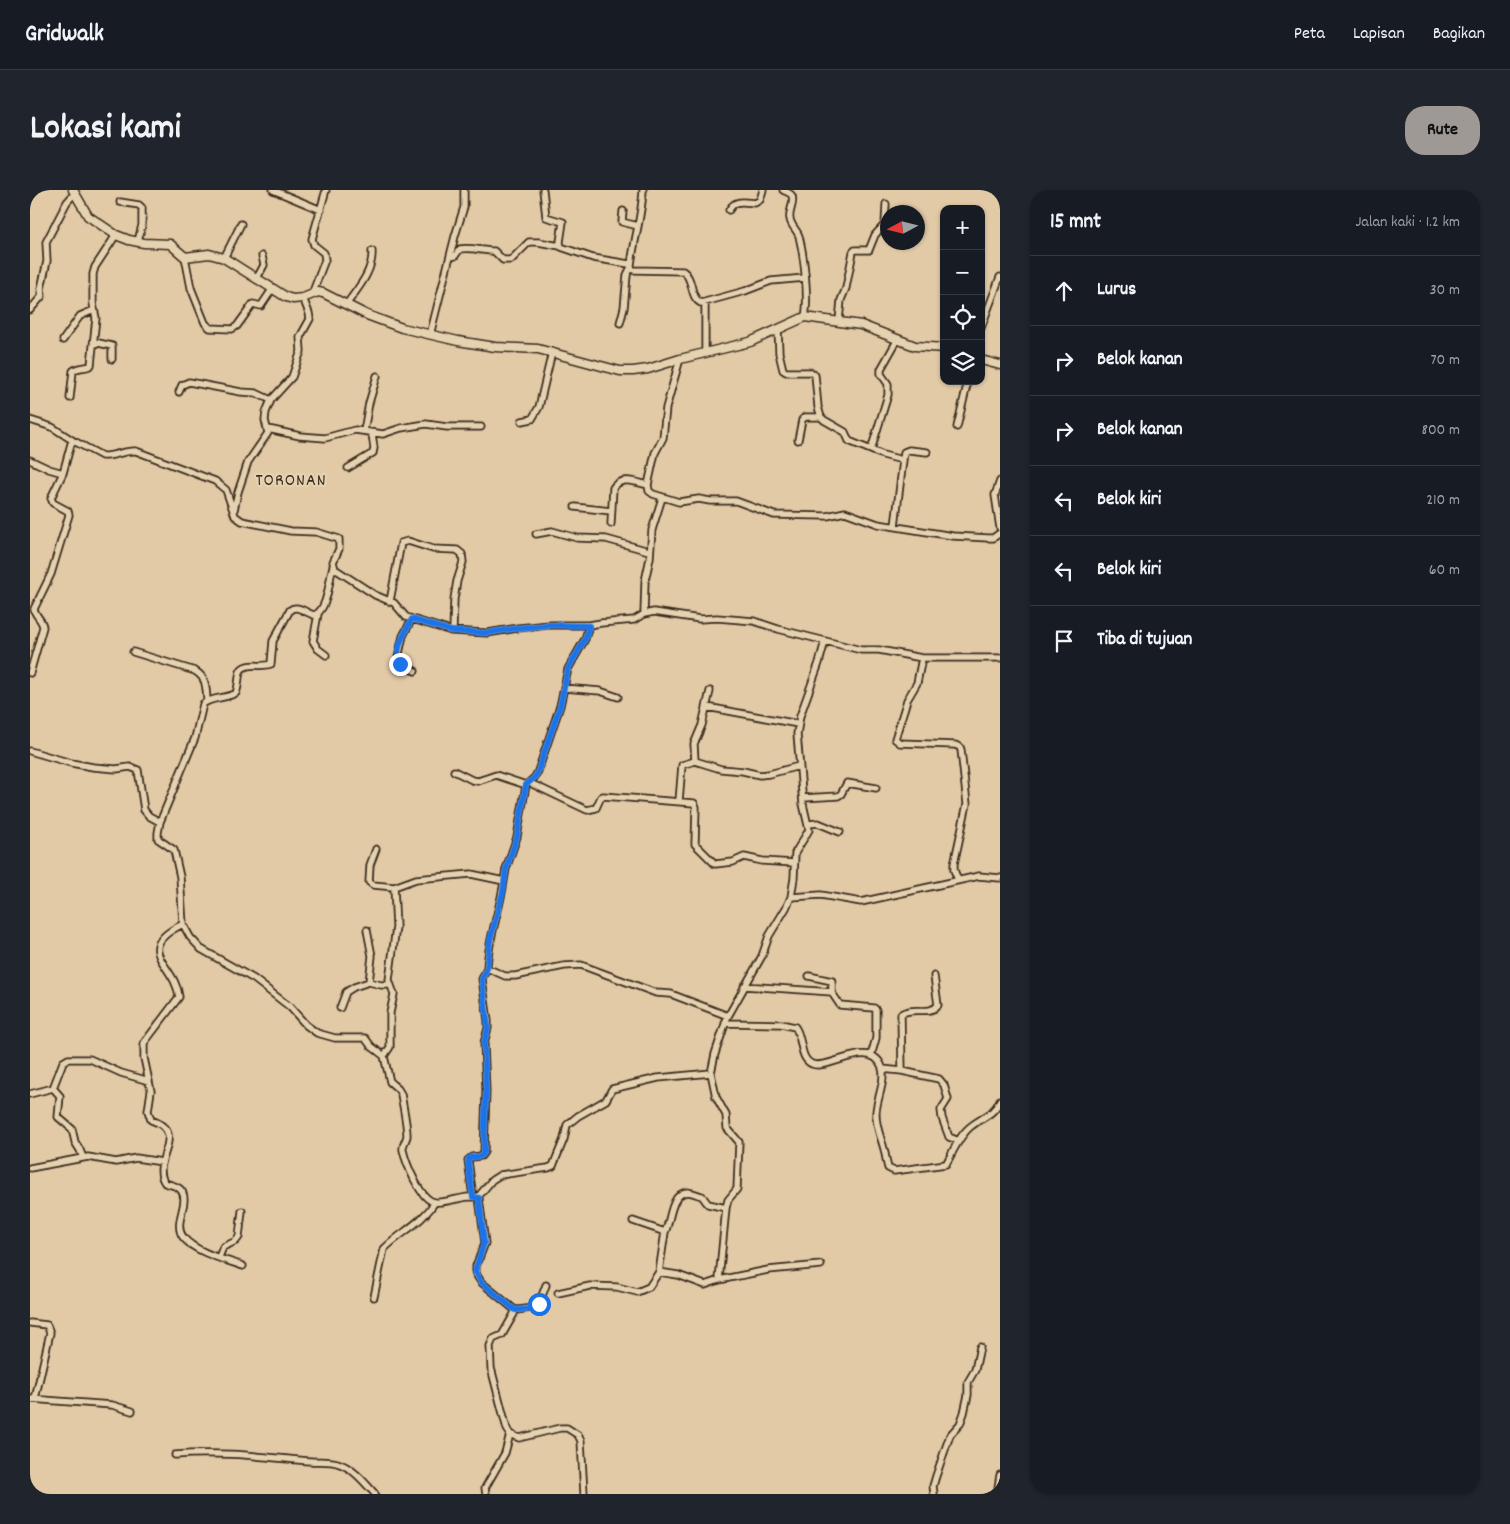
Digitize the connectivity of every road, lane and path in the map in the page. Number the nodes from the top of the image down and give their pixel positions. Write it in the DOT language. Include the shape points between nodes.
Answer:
graph roads {
  1 [pos="273,190"];
  2 [pos="326,190"];
  3 [pos="464,190"];
  4 [pos="543,190"];
  5 [pos="643,190"];
  6 [pos="763,190"];
  7 [pos="783,190"];
  8 [pos="74,191"];
  9 [pos="791,192"];
  10 [pos="120,202"];
  11 [pos="886,204"];
  12 [pos="321,210"];
  13 [pos="729,210"];
  14 [pos="623,211"];
  15 [pos="241,224"];
  16 [pos="638,226"];
  17 [pos="116,235"];
  18 [pos="138,242"];
  19 [pos="560,246"];
  20 [pos="372,251"];
  21 [pos="262,256"];
  22 [pos="185,257"];
  23 [pos="450,257"];
  24 [pos="224,258"];
  25 [pos="631,266"];
  26 [pos="1000,277"];
  27 [pos="257,278"];
  28 [pos="804,278"];
  29 [pos="273,288"];
  30 [pos="312,294"];
  31 [pos="303,298"];
  32 [pos="705,303"];
  33 [pos="346,305"];
  34 [pos="30,310"];
  35 [pos="94,310"];
  36 [pos="805,317"];
  37 [pos="985,317"];
  38 [pos="840,321"];
  39 [pos="620,323"];
  40 [pos="778,329"];
  41 [pos="430,335"];
  42 [pos="898,339"];
  43 [pos="62,340"];
  44 [pos="94,342"];
  45 [pos="940,348"];
  46 [pos="552,352"];
  47 [pos="705,353"];
  48 [pos="112,359"];
  49 [pos="680,359"];
  50 [pos="985,361"];
  51 [pos="1000,365"];
  52 [pos="377,376"];
  53 [pos="967,385"];
  54 [pos="179,392"];
  55 [pos="70,398"];
  56 [pos="271,400"];
  57 [pos="821,417"];
  58 [pos="30,420"];
  59 [pos="522,421"];
  60 [pos="481,427"];
  61 [pos="957,427"];
  62 [pos="268,429"];
  63 [pos="364,431"];
  64 [pos="372,434"];
  65 [pos="72,440"];
  66 [pos="798,440"];
  67 [pos="871,450"];
  68 [pos="927,452"];
  69 [pos="30,460"];
  70 [pos="902,460"];
  71 [pos="348,468"];
  72 [pos="63,473"];
  73 [pos="1000,481"];
  74 [pos="648,484"];
  75 [pos="662,498"];
  76 [pos="576,507"];
  77 [pos="611,511"];
  78 [pos="233,512"];
  79 [pos="611,524"];
  80 [pos="895,526"];
  81 [pos="1000,528"];
  82 [pos="1000,533"];
  83 [pos="536,534"];
  84 [pos="649,551"];
  85 [pos="333,566"];
  86 [pos="390,601"];
  87 [pos="318,614"];
  88 [pos="644,614"];
  89 [pos="412,619"];
  90 [pos="589,626"];
  91 [pos="454,631"];
  92 [pos="825,641"];
  93 [pos="133,652"];
  94 [pos="326,655"];
  95 [pos="922,658"];
  96 [pos="1000,658"];
  97 [pos="415,671"];
  98 [pos="30,673"];
  99 [pos="564,688"];
  100 [pos="710,690"];
  101 [pos="618,697"];
  102 [pos="207,700"];
  103 [pos="707,707"];
  104 [pos="798,724"];
  105 [pos="30,751"];
  106 [pos="695,761"];
  107 [pos="799,766"];
  108 [pos="454,772"];
  109 [pos="528,784"];
  110 [pos="876,788"];
  111 [pos="803,798"];
  112 [pos="679,801"];
  113 [pos="160,822"];
  114 [pos="809,824"];
  115 [pos="840,832"];
  116 [pos="376,849"];
  117 [pos="794,863"];
  118 [pos="1000,878"];
  119 [pos="958,880"];
  120 [pos="504,881"];
  121 [pos="394,887"];
  122 [pos="791,897"];
  123 [pos="183,924"];
  124 [pos="367,930"];
  125 [pos="487,968"];
  126 [pos="809,976"];
  127 [pos="934,976"];
  128 [pos="369,982"];
  129 [pos="390,985"];
  130 [pos="744,986"];
  131 [pos="832,993"];
  132 [pos="340,1008"];
  133 [pos="728,1016"];
  134 [pos="725,1023"];
  135 [pos="384,1056"];
  136 [pos="871,1056"];
  137 [pos="882,1069"];
  138 [pos="902,1071"];
  139 [pos="711,1072"];
  140 [pos="149,1081"];
  141 [pos="53,1088"];
  142 [pos="30,1094"];
  143 [pos="1000,1100"];
  144 [pos="959,1141"];
  145 [pos="83,1158"];
  146 [pos="162,1162"];
  147 [pos="30,1168"];
  148 [pos="476,1197"];
  149 [pos="435,1202"];
  150 [pos="726,1208"];
  151 [pos="242,1212"];
  152 [pos="632,1221"];
  153 [pos="665,1232"];
  154 [pos="219,1257"];
  155 [pos="821,1265"];
  156 [pos="243,1266"];
  157 [pos="659,1272"];
  158 [pos="719,1280"];
  159 [pos="546,1284"];
  160 [pos="558,1293"];
  161 [pos="374,1297"];
  162 [pos="515,1310"];
  163 [pos="30,1323"];
  164 [pos="980,1347"];
  165 [pos="33,1399"];
  166 [pos="132,1411"];
  167 [pos="510,1434"];
  168 [pos="175,1455"];
  169 [pos="1000,1475"];
  170 [pos="375,1494"];
  171 [pos="486,1494"];
  172 [pos="584,1494"];
  173 [pos="934,1494"];
  174 [pos="997,1494"];
  1 -- 12 [label="street"];
  2 -- 12 [label="street"];
  3 -- 23 [label="street" via="464,207"];
  4 -- 19 [label="street" via="546,217 563,222"];
  5 -- 16 [label="street"];
  6 -- 13 [label="street" via="758,202 736,202"];
  7 -- 9 [label="street"];
  8 -- 17 [label="street" via="88,216"];
  8 -- 34 [label="street" via="46,242 42,296"];
  9 -- 28 [label="street" via="790,221 798,236"];
  10 -- 18 [label="street" via="142,208"];
  11 -- 38 [label="street" via="885,224 875,235 869,250 853,252 841,300"];
  12 -- 30 [label="street" via="312,239 315,247 324,253 325,260"];
  14 -- 16 [label="street" via="622,222"];
  15 -- 24 [label="street"];
  16 -- 25 [label="street"];
  17 -- 18 [label="street"];
  17 -- 35 [label="street" via="95,267"];
  18 -- 22 [label="street" via="170,244"];
  19 -- 23 [label="street" via="529,242 511,260 502,260 494,251 463,248"];
  19 -- 25 [label="street" via="593,258"];
  20 -- 33 [label="street" via="369,271"];
  21 -- 27 [label="street" via="264,265"];
  22 -- 24 [label="street" via="209,254"];
  22 -- 29 [label="street" via="191,288 210,328 232,329 237,326 253,304 261,306"];
  23 -- 41 [label="street"];
  24 -- 27 [label="street"];
  25 -- 32 [label="street" via="634,270 683,271 697,301"];
  25 -- 39 [label="street"];
  26 -- 37 [label="street"];
  27 -- 29 [label="street"];
  28 -- 32 [label="street" via="771,280"];
  28 -- 36 [label="street" via="808,305"];
  29 -- 31 [label="street" via="286,296"];
  30 -- 31 [label="street"];
  30 -- 33 [label="street" via="323,293"];
  31 -- 56 [label="street" via="310,319 300,337 299,360 292,377"];
  32 -- 47 [label="street"];
  33 -- 41 [label="street" via="384,322"];
  35 -- 43 [label="street" via="80,316"];
  35 -- 44 [label="street"];
  36 -- 38 [label="street"];
  36 -- 40 [label="street"];
  38 -- 42 [label="street" via="861,324"];
  40 -- 47 [label="street" via="750,342"];
  40 -- 57 [label="street" via="783,370 815,375"];
  41 -- 46 [label="street" via="495,347"];
  42 -- 45 [label="street" via="922,347"];
  42 -- 67 [label="street" via="881,369 888,384 888,395"];
  44 -- 48 [label="street" via="112,346"];
  44 -- 55 [label="street" via="91,365 73,371"];
  46 -- 49 [label="street" via="620,371 648,369"];
  46 -- 59 [label="street" via="539,407 532,418"];
  47 -- 49 [label="street"];
  49 -- 74 [label="street" via="666,408 664,433 655,453"];
  50 -- 51 [label="street"];
  52 -- 63 [label="street" via="368,403"];
  53 -- 61 [label="street"];
  54 -- 56 [label="street" via="182,385 189,382 256,393"];
  56 -- 62 [label="street" via="265,420"];
  57 -- 66 [label="street" via="805,417"];
  57 -- 67 [label="street" via="845,432 849,441"];
  58 -- 65 [label="street" via="52,426"];
  60 -- 64 [label="street" via="426,424"];
  62 -- 63 [label="street" via="325,438 355,430"];
  62 -- 78 [label="street" via="248,462"];
  63 -- 64 [label="street"];
  64 -- 71 [label="street" via="373,453"];
  65 -- 72 [label="street"];
  65 -- 78 [label="street" via="102,456 136,451 215,481 226,490"];
  67 -- 70 [label="street"];
  68 -- 70 [label="street" via="907,450"];
  69 -- 72 [label="street"];
  70 -- 80 [label="street"];
  72 -- 98 [label="street" via="51,498 69,515 51,574 34,609 43,627"];
  73 -- 81 [label="street" via="995,495"];
  74 -- 75 [label="street" via="649,491"];
  74 -- 77 [label="street" via="620,481 613,488"];
  75 -- 80 [label="street" via="679,502 732,500 774,516 827,516 845,512"];
  75 -- 84 [label="street" via="653,523"];
  76 -- 77 [label="street"];
  77 -- 79 [label="street"];
  78 -- 85 [label="street" via="236,519 254,524 316,532 339,539"];
  80 -- 82 [label="street" via="953,536 992,538"];
  83 -- 84 [label="street" via="552,531 577,538 606,539"];
  84 -- 88 [label="street"];
  85 -- 86 [label="street" via="375,595"];
  85 -- 87 [label="street" via="322,610"];
  86 -- 89 [label="street"];
  86 -- 91 [label="street" via="401,543 460,551 463,562 454,599"];
  87 -- 94 [label="street" via="313,641"];
  87 -- 102 [label="street" via="292,608 273,641 270,664 243,668 236,693"];
  88 -- 90 [label="street" via="634,620"];
  88 -- 92 [label="street" via="661,612 700,619 754,621"];
  89 -- 91 [label="street"];
  89 -- 97 [label="street" via="403,636 398,658 402,666"];
  90 -- 91 [label="street" via="549,625 487,633"];
  90 -- 99 [label="street" via="568,669"];
  92 -- 95 [label="street" via="854,649"];
  92 -- 104 [label="street"];
  93 -- 102 [label="street" via="195,671 204,678"];
  95 -- 96 [label="street"];
  95 -- 119 [label="street" via="917,683 907,700 895,739 898,743 960,747 967,804 954,864"];
  99 -- 101 [label="street" via="600,691"];
  99 -- 109 [label="street" via="538,771"];
  100 -- 103 [label="street"];
  102 -- 113 [label="street"];
  103 -- 104 [label="street"];
  103 -- 106 [label="street" via="694,744"];
  104 -- 107 [label="street"];
  105 -- 113 [label="street" via="93,767 135,768 140,773 144,810"];
  106 -- 107 [label="street" via="760,775"];
  106 -- 112 [label="street" via="682,765"];
  107 -- 111 [label="street"];
  108 -- 109 [label="street" via="472,780 499,775"];
  109 -- 112 [label="street" via="587,810 596,808 603,796"];
  109 -- 120 [label="street"];
  110 -- 111 [label="street" via="847,783 838,796"];
  111 -- 114 [label="street"];
  112 -- 117 [label="street" via="696,806 694,844 715,864 744,857"];
  113 -- 123 [label="street" via="158,840 174,850 180,878"];
  114 -- 115 [label="street" via="818,823"];
  114 -- 117 [label="street" via="806,837 795,852"];
  116 -- 121 [label="street" via="370,865 369,882"];
  117 -- 122 [label="street"];
  118 -- 119 [label="street" via="979,876"];
  119 -- 122 [label="street" via="861,902 821,895"];
  120 -- 121 [label="street" via="471,874 416,879"];
  120 -- 125 [label="street"];
  121 -- 129 [label="street" via="396,927"];
  122 -- 130 [label="street"];
  123 -- 135 [label="street" via="201,949 262,986 290,1007 311,1029 335,1038 364,1038"];
  123 -- 140 [label="street" via="164,935 159,944 160,957 179,997 144,1043"];
  124 -- 128 [label="street" via="372,956"];
  125 -- 133 [label="street" via="505,976 515,976 564,966 581,966"];
  125 -- 148 [label="street" via="482,979 488,1028 484,1043 484,1152 468,1160"];
  126 -- 131 [label="street" via="832,981"];
  127 -- 138 [label="street" via="937,1007 902,1014"];
  128 -- 129 [label="street"];
  128 -- 132 [label="street" via="346,992"];
  129 -- 135 [label="street" via="394,991 390,1047"];
  130 -- 131 [label="street"];
  130 -- 133 [label="street"];
  131 -- 136 [label="street" via="840,1004 876,1010 876,1038"];
  133 -- 134 [label="street"];
  134 -- 136 [label="street" via="795,1027 804,1054 813,1065 825,1065 852,1055"];
  134 -- 139 [label="street"];
  135 -- 149 [label="street" via="390,1082 401,1094 407,1134 403,1149 412,1177 426,1197"];
  136 -- 137 [label="street"];
  137 -- 138 [label="street"];
  137 -- 144 [label="street" via="876,1112 888,1168 894,1171 946,1164"];
  138 -- 144 [label="street" via="939,1079 944,1085 948,1099 941,1110 942,1118 949,1137"];
  139 -- 148 [label="street" via="658,1078 612,1089 606,1100 566,1125 553,1166 500,1175"];
  139 -- 150 [label="street" via="716,1097 726,1115 727,1128 740,1146 737,1189"];
  140 -- 141 [label="street" via="90,1060 68,1059 63,1062"];
  140 -- 146 [label="street" via="149,1116 165,1127 168,1136"];
  141 -- 142 [label="street"];
  141 -- 145 [label="street" via="60,1096 58,1117 72,1129"];
  143 -- 144 [label="street" via="995,1110 970,1127"];
  145 -- 146 [label="street" via="116,1162 144,1158"];
  145 -- 147 [label="street"];
  146 -- 154 [label="street" via="162,1179 182,1192 184,1205 179,1225 183,1237 200,1250"];
  148 -- 149 [label="street"];
  148 -- 162 [label="street" via="484,1243 476,1274"];
  149 -- 161 [label="street" via="419,1222 384,1249"];
  150 -- 153 [label="street" via="708,1204 702,1196 686,1192 673,1204"];
  150 -- 158 [label="street"];
  151 -- 154 [label="street" via="239,1237 223,1248"];
  152 -- 153 [label="street"];
  153 -- 157 [label="street"];
  154 -- 156 [label="street"];
  155 -- 158 [label="street" via="768,1270"];
  157 -- 158 [label="street" via="705,1285"];
  157 -- 160 [label="street" via="649,1287 637,1292 590,1286"];
  159 -- 162 [label="street" via="539,1304 530,1309"];
  162 -- 167 [label="street" via="502,1335 493,1339 490,1346 491,1368"];
  163 -- 165 [label="street" via="47,1325 50,1333"];
  164 -- 173 [label="street" via="975,1370 968,1382 964,1413 960,1424 950,1435 933,1486"];
  165 -- 166 [label="street" via="112,1405"];
  167 -- 171 [label="street" via="503,1457 485,1488"];
  167 -- 172 [label="street" via="519,1438 552,1429 573,1431 581,1441"];
  168 -- 170 [label="street" via="332,1462 348,1468"];
  169 -- 174 [label="street"];
}
